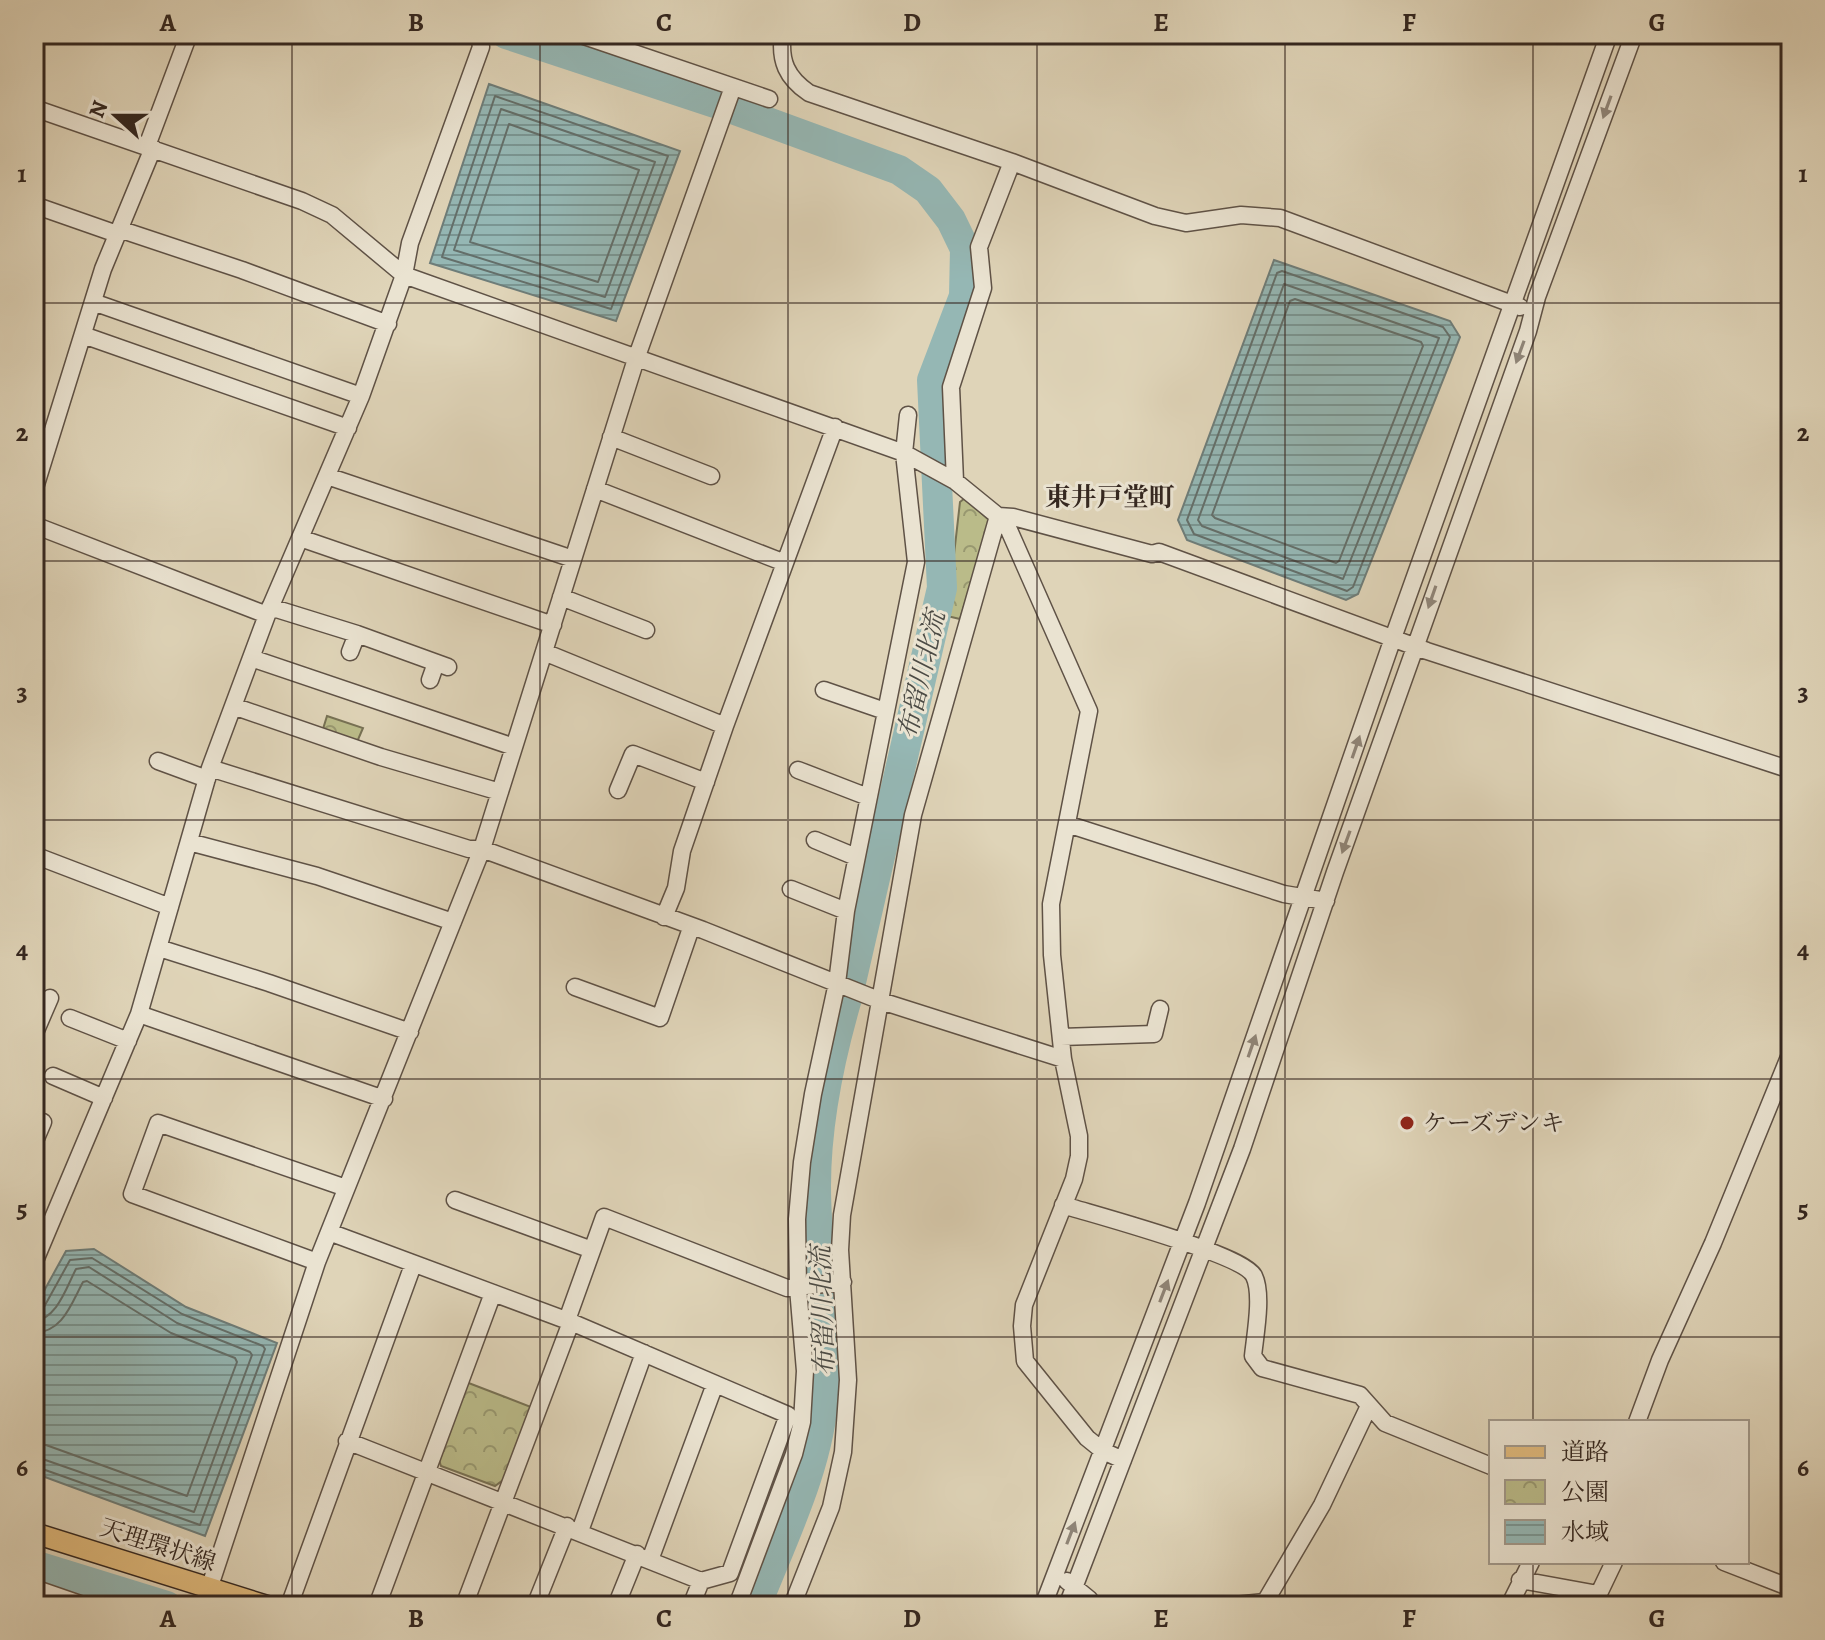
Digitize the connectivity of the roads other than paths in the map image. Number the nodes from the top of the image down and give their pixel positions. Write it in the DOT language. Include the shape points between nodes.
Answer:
graph roads {
  1 [pos="189,34"];
  2 [pos="578,34"];
  3 [pos="783,34"];
  4 [pos="1609,34"];
  5 [pos="1634,34"];
  6 [pos="478,38"];
  7 [pos="733,87"];
  8 [pos="769,99"];
  9 [pos="34,108"];
  10 [pos="150,147"];
  11 [pos="1012,162"];
  12 [pos="34,205"];
  13 [pos="118,231"];
  14 [pos="404,275"];
  15 [pos="93,302"];
  16 [pos="1513,304"];
  17 [pos="1533,311"];
  18 [pos="388,324"];
  19 [pos="83,335"];
  20 [pos="636,359"];
  21 [pos="361,396"];
  22 [pos="908,415"];
  23 [pos="835,427"];
  24 [pos="348,428"];
  25 [pos="611,437"];
  26 [pos="910,457"];
  27 [pos="327,476"];
  28 [pos="711,476"];
  29 [pos="952,480"];
  30 [pos="595,489"];
  31 [pos="34,491"];
  32 [pos="998,516"];
  33 [pos="34,525"];
  34 [pos="300,538"];
  35 [pos="573,559"];
  36 [pos="785,563"];
  37 [pos="561,597"];
  38 [pos="269,611"];
  39 [pos="553,625"];
  40 [pos="646,630"];
  41 [pos="357,634"];
  42 [pos="1393,638"];
  43 [pos="1415,646"];
  44 [pos="350,652"];
  45 [pos="544,652"];
  46 [pos="251,658"];
  47 [pos="430,680"];
  48 [pos="824,690"];
  49 [pos="233,706"];
  50 [pos="885,711"];
  51 [pos="725,726"];
  52 [pos="514,747"];
  53 [pos="158,761"];
  54 [pos="798,770"];
  55 [pos="1791,770"];
  56 [pos="208,774"];
  57 [pos="706,782"];
  58 [pos="618,790"];
  59 [pos="500,792"];
  60 [pos="868,797"];
  61 [pos="1067,824"];
  62 [pos="815,840"];
  63 [pos="189,842"];
  64 [pos="482,849"];
  65 [pos="34,855"];
  66 [pos="856,857"];
  67 [pos="791,889"];
  68 [pos="1303,898"];
  69 [pos="1326,901"];
  70 [pos="170,907"];
  71 [pos="846,911"];
  72 [pos="664,917"];
  73 [pos="453,922"];
  74 [pos="691,928"];
  75 [pos="159,948"];
  76 [pos="837,983"];
  77 [pos="575,987"];
  78 [pos="50,998"];
  79 [pos="881,1001"];
  80 [pos="1160,1009"];
  81 [pos="139,1014"];
  82 [pos="70,1018"];
  83 [pos="410,1032"];
  84 [pos="34,1035"];
  85 [pos="1061,1037"];
  86 [pos="128,1041"];
  87 [pos="1789,1057"];
  88 [pos="1063,1059"];
  89 [pos="53,1076"];
  90 [pos="104,1098"];
  91 [pos="384,1099"];
  92 [pos="43,1122"];
  93 [pos="34,1143"];
  94 [pos="346,1188"];
  95 [pos="455,1200"];
  96 [pos="1063,1205"];
  97 [pos="329,1232"];
  98 [pos="1182,1243"];
  99 [pos="1205,1249"];
  100 [pos="592,1250"];
  101 [pos="317,1262"];
  102 [pos="34,1263"];
  103 [pos="413,1265"];
  104 [pos="840,1282"];
  105 [pos="802,1287"];
  106 [pos="493,1293"];
  107 [pos="569,1321"];
  108 [pos="644,1353"];
  109 [pos="715,1384"];
  110 [pos="1368,1408"];
  111 [pos="1638,1420"];
  112 [pos="347,1441"];
  113 [pos="1103,1451"];
  114 [pos="1123,1460"];
  115 [pos="1489,1465"];
  116 [pos="426,1472"];
  117 [pos="504,1502"];
  118 [pos="574,1529"];
  119 [pos="34,1533"];
  120 [pos="643,1557"];
  121 [pos="1530,1564"];
  122 [pos="1613,1564"];
  123 [pos="1729,1564"];
  124 [pos="1055,1574"];
  125 [pos="1520,1580"];
  126 [pos="701,1581"];
  127 [pos="1074,1586"];
  128 [pos="34,1588"];
  129 [pos="1791,1588"];
  130 [pos="209,1589"];
  131 [pos="1596,1600"];
  132 [pos="1266,1604"];
  133 [pos="86,1606"];
  134 [pos="267,1606"];
  135 [pos="289,1606"];
  136 [pos="377,1606"];
  137 [pos="464,1606"];
  138 [pos="535,1606"];
  139 [pos="616,1606"];
  140 [pos="691,1606"];
  141 [pos="737,1606"];
  142 [pos="792,1606"];
  143 [pos="1043,1606"];
  144 [pos="1067,1606"];
  145 [pos="1094,1606"];
  146 [pos="1225,1606"];
  147 [pos="1509,1606"];
  1 -- 10 [label="street"];
  2 -- 7 [label="street"];
  3 -- 11 [label="street" via="783,64 794,83 809,93"];
  4 -- 16 [label="street"];
  5 -- 17 [label="street, one-way"];
  6 -- 14 [label="street" via="481,47 410,243"];
  7 -- 8 [label="street"];
  7 -- 20 [label="street"];
  9 -- 10 [label="street"];
  10 -- 13 [label="street"];
  10 -- 14 [label="street" via="332,215"];
  11 -- 16 [label="street" via="1186,223 1241,215 1280,218"];
  11 -- 29 [label="street" via="979,247 983,288 951,387"];
  12 -- 13 [label="street"];
  13 -- 15 [label="street"];
  13 -- 18 [label="street"];
  14 -- 18 [label="street"];
  14 -- 20 [label="street"];
  15 -- 19 [label="street"];
  15 -- 21 [label="street"];
  16 -- 17 [label="street"];
  16 -- 42 [label="street"];
  17 -- 43 [label="street, one-way"];
  18 -- 21 [label="street"];
  19 -- 24 [label="street"];
  19 -- 31 [label="street"];
  20 -- 23 [label="street"];
  20 -- 25 [label="street"];
  21 -- 24 [label="street"];
  22 -- 26 [label="street"];
  23 -- 26 [label="street"];
  23 -- 36 [label="street"];
  24 -- 27 [label="street"];
  25 -- 28 [label="street"];
  25 -- 30 [label="street"];
  26 -- 29 [label="street"];
  26 -- 50 [label="street" via="916,562"];
  27 -- 34 [label="street"];
  27 -- 35 [label="street"];
  29 -- 32 [label="street"];
  30 -- 35 [label="street"];
  30 -- 36 [label="street"];
  32 -- 42 [label="street" via="1159,552"];
  32 -- 61 [label="street" via="1009,530 1089,711"];
  32 -- 79 [label="street" via="913,815"];
  33 -- 38 [label="street"];
  34 -- 38 [label="street"];
  34 -- 39 [label="street"];
  35 -- 37 [label="street"];
  36 -- 51 [label="street"];
  37 -- 39 [label="street"];
  37 -- 40 [label="street"];
  38 -- 41 [label="street"];
  38 -- 46 [label="street"];
  39 -- 45 [label="street"];
  41 -- 44 [label="street"];
  41 -- 47 [label="street" via="442,665"];
  42 -- 43 [label="street"];
  68 -- 42 [label="street, one-way"];
  43 -- 55 [label="street"];
  43 -- 69 [label="street, one-way"];
  45 -- 51 [label="street"];
  45 -- 52 [label="street"];
  46 -- 49 [label="street"];
  46 -- 52 [label="street"];
  48 -- 50 [label="street"];
  49 -- 56 [label="street"];
  49 -- 59 [label="street"];
  50 -- 60 [label="street"];
  51 -- 57 [label="street"];
  52 -- 59 [label="street"];
  53 -- 56 [label="street"];
  54 -- 60 [label="street"];
  56 -- 63 [label="street"];
  56 -- 64 [label="street"];
  57 -- 58 [label="street" via="633,754"];
  57 -- 72 [label="street"];
  59 -- 64 [label="street"];
  60 -- 66 [label="street"];
  61 -- 68 [label="street"];
  61 -- 85 [label="street" via="1051,904"];
  62 -- 66 [label="street"];
  63 -- 70 [label="street"];
  63 -- 73 [label="street" via="317,876"];
  64 -- 72 [label="street"];
  64 -- 73 [label="street"];
  65 -- 70 [label="street"];
  66 -- 71 [label="street"];
  67 -- 71 [label="street"];
  68 -- 69 [label="street"];
  98 -- 68 [label="street, one-way"];
  69 -- 99 [label="street"];
  70 -- 75 [label="street"];
  71 -- 76 [label="street"];
  72 -- 74 [label="street"];
  73 -- 83 [label="street"];
  74 -- 76 [label="street"];
  74 -- 77 [label="street" via="660,1018"];
  75 -- 81 [label="street"];
  75 -- 83 [label="street"];
  76 -- 79 [label="street"];
  76 -- 105 [label="street" via="802,1162 797,1219"];
  78 -- 84 [label="street"];
  79 -- 88 [label="street"];
  79 -- 104 [label="street" via="842,1215"];
  80 -- 85 [label="street" via="1154,1034"];
  81 -- 86 [label="street"];
  81 -- 91 [label="street"];
  82 -- 86 [label="street"];
  83 -- 91 [label="street"];
  85 -- 88 [label="street"];
  86 -- 90 [label="street"];
  87 -- 111 [label="street"];
  88 -- 96 [label="street" via="1079,1136 1074,1179"];
  89 -- 90 [label="street"];
  90 -- 102 [label="street"];
  91 -- 94 [label="street"];
  92 -- 93 [label="street"];
  94 -- 97 [label="street"];
  94 -- 101 [label="street" via="158,1123 132,1194"];
  95 -- 100 [label="street"];
  96 -- 98 [label="street"];
  96 -- 113 [label="street" via="1024,1305 1025,1361"];
  97 -- 101 [label="street"];
  97 -- 103 [label="street"];
  98 -- 99 [label="street"];
  113 -- 98 [label="street, one-way"];
  99 -- 110 [label="street" via="1249,1268 1256,1280 1253,1356 1262,1368 1360,1395"];
  99 -- 114 [label="street"];
  100 -- 105 [label="street" via="604,1217 787,1288"];
  100 -- 107 [label="street"];
  101 -- 130 [label="street"];
  103 -- 106 [label="street"];
  103 -- 112 [label="street"];
  104 -- 105 [label="street"];
  104 -- 142 [label="street" via="848,1380 843,1452 831,1507"];
  105 -- 141 [label="street" via="802,1422"];
  106 -- 107 [label="street"];
  106 -- 116 [label="street"];
  107 -- 108 [label="street"];
  107 -- 117 [label="street"];
  108 -- 109 [label="street"];
  108 -- 118 [label="street"];
  109 -- 120 [label="street"];
  109 -- 126 [label="street" via="788,1415 730,1573"];
  110 -- 115 [label="street" via="1385,1423"];
  110 -- 132 [label="street"];
  112 -- 116 [label="street"];
  112 -- 135 [label="street"];
  113 -- 114 [label="street"];
  124 -- 113 [label="street, one-way"];
  114 -- 127 [label="street"];
  116 -- 117 [label="street"];
  116 -- 136 [label="street"];
  117 -- 118 [label="street"];
  117 -- 137 [label="street"];
  118 -- 120 [label="street"];
  118 -- 138 [label="street"];
  119 -- 130 [label="main road, 天理環状線"];
  120 -- 126 [label="street"];
  120 -- 139 [label="street"];
  121 -- 125 [label="street"];
  122 -- 131 [label="street"];
  123 -- 129 [label="street"];
  124 -- 127 [label="street"];
  124 -- 143 [label="street"];
  125 -- 131 [label="street"];
  125 -- 147 [label="street"];
  126 -- 140 [label="street"];
  127 -- 144 [label="street"];
  127 -- 145 [label="street"];
  128 -- 133 [label="street"];
  130 -- 134 [label="main road, 天理環状線"];
  132 -- 146 [label="street"];
}
